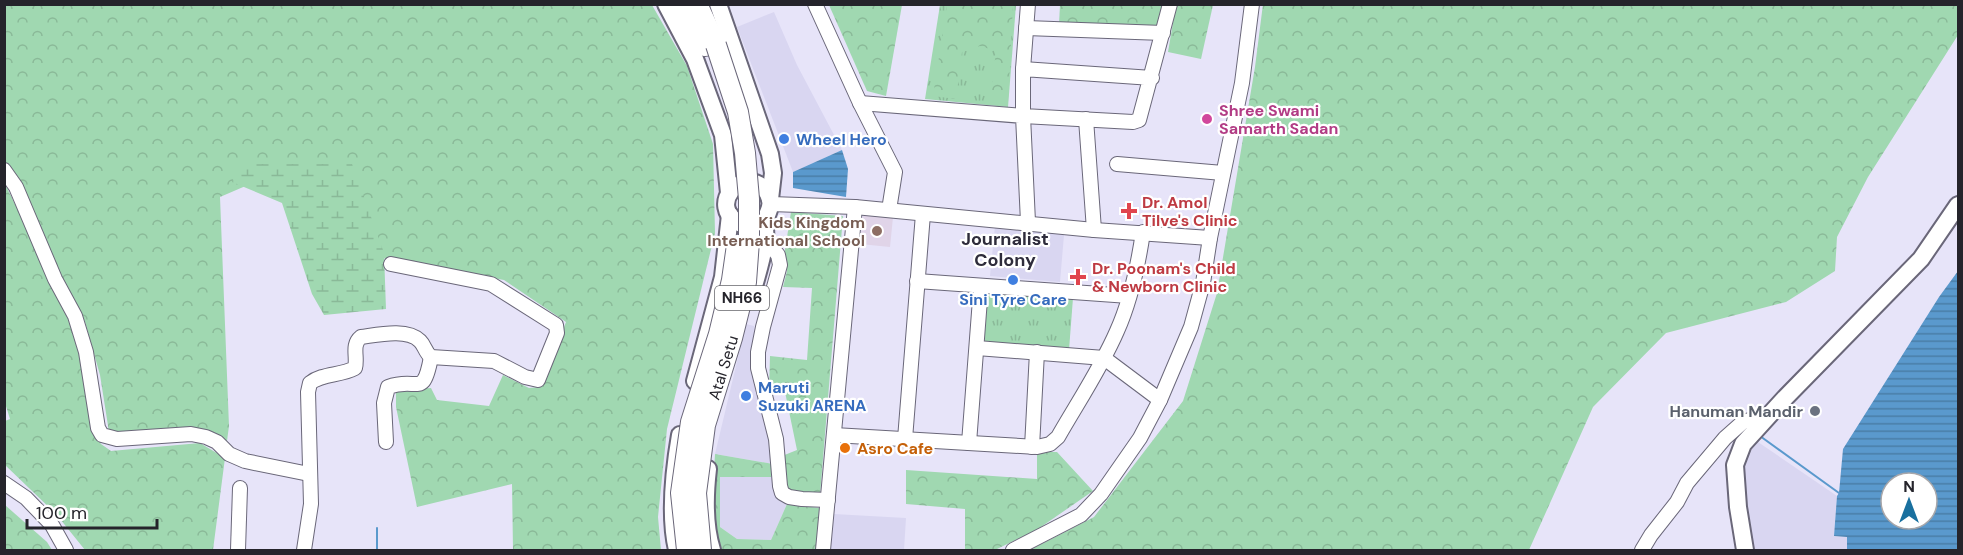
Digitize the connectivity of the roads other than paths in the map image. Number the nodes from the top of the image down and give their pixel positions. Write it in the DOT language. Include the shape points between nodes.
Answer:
graph roads {
  1 [pos="666,4"];
  2 [pos="680,4"];
  3 [pos="697,4"];
  4 [pos="718,4"];
  5 [pos="815,4"];
  6 [pos="1028,4"];
  7 [pos="1170,4"];
  8 [pos="1252,4"];
  9 [pos="1026,28"];
  10 [pos="1163,33"];
  11 [pos="710,45"];
  12 [pos="1023,69"];
  13 [pos="1152,78"];
  14 [pos="860,103"];
  15 [pos="1023,116"];
  16 [pos="1086,119"];
  17 [pos="1117,164"];
  18 [pos="4,170"];
  19 [pos="1223,173"];
  20 [pos="729,193"];
  21 [pos="1959,205"];
  22 [pos="769,207"];
  23 [pos="855,207"];
  24 [pos="889,210"];
  25 [pos="922,214"];
  26 [pos="730,215"];
  27 [pos="1028,222"];
  28 [pos="1094,230"];
  29 [pos="1143,232"];
  30 [pos="1210,238"];
  31 [pos="765,239"];
  32 [pos="391,264"];
  33 [pos="917,281"];
  34 [pos="981,286"];
  35 [pos="1129,297"];
  36 [pos="977,348"];
  37 [pos="1037,352"];
  38 [pos="430,357"];
  39 [pos="1104,358"];
  40 [pos="1160,400"];
  41 [pos="1759,425"];
  42 [pos="834,435"];
  43 [pos="905,439"];
  44 [pos="386,442"];
  45 [pos="969,443"];
  46 [pos="1032,447"];
  47 [pos="309,474"];
  48 [pos="4,483"];
  49 [pos="240,488"];
  50 [pos="828,500"];
  51 [pos="66,550"];
  52 [pos="238,550"];
  53 [pos="304,550"];
  54 [pos="677,550"];
  55 [pos="687,550"];
  56 [pos="701,550"];
  57 [pos="712,550"];
  58 [pos="823,550"];
  59 [pos="1013,550"];
  60 [pos="1642,550"];
  61 [pos="1745,550"];
  1 -- 20 [label="main road" via="695,59 723,135"];
  2 -- 11 [label="highway, NH66"];
  3 -- 11 [label="highway, NH66"];
  4 -- 22 [label="main road" via="770,154 773,173"];
  5 -- 14 [label="street"];
  6 -- 9 [label="street"];
  7 -- 10 [label="street"];
  8 -- 19 [label="street" via="1242,83"];
  9 -- 10 [label="street"];
  9 -- 12 [label="street"];
  10 -- 13 [label="street"];
  11 -- 55 [label="highway, Atal Setu / NH66, bridge" via="726,114 738,201 737,241 732,280 691,422 681,493"];
  11 -- 56 [label="highway, Atal Setu / NH66, bridge" via="738,112 748,199 748,241 741,304 705,424 696,493"];
  12 -- 13 [label="street"];
  12 -- 15 [label="street"];
  13 -- 16 [label="street" via="1139,120 1133,123"];
  14 -- 15 [label="street"];
  14 -- 24 [label="street" via="895,172"];
  15 -- 16 [label="street"];
  15 -- 27 [label="street"];
  16 -- 28 [label="street"];
  17 -- 19 [label="street"];
  18 -- 47 [label="street" via="16,187 75,316 102,435 117,439 191,434 217,442 229,454 245,460"];
  19 -- 30 [label="street"];
  20 -- 22 [label="main road" via="750,182 764,188"];
  20 -- 26 [label="main road"];
  21 -- 41 [label="main road" via="1921,258"];
  22 -- 23 [label="street"];
  22 -- 26 [label="main road" via="762,222 750,226 739,224"];
  22 -- 31 [label="main road"];
  23 -- 24 [label="street"];
  23 -- 42 [label="street"];
  24 -- 25 [label="street"];
  25 -- 27 [label="street"];
  25 -- 33 [label="street"];
  26 -- 54 [label="main road" via="723,277 675,462"];
  27 -- 28 [label="street"];
  28 -- 29 [label="street"];
  29 -- 30 [label="street"];
  29 -- 35 [label="street"];
  30 -- 40 [label="street" via="1191,327"];
  31 -- 50 [label="street" via="778,255 780,265 762,327 758,368 776,439 780,486 782,494 789,497"];
  31 -- 57 [label="main road" via="717,402 710,441 706,515"];
  32 -- 38 [label="street" via="491,284 556,325 557,333 538,380 494,362"];
  33 -- 34 [label="street"];
  33 -- 43 [label="street"];
  34 -- 35 [label="street"];
  34 -- 36 [label="street"];
  35 -- 39 [label="street"];
  36 -- 37 [label="street"];
  36 -- 45 [label="street"];
  37 -- 39 [label="street"];
  37 -- 46 [label="street"];
  38 -- 44 [label="street" via="424,382 388,387 384,403"];
  38 -- 47 [label="street" via="412,336 361,337 356,340 355,368 318,377 310,383"];
  39 -- 40 [label="street"];
  39 -- 46 [label="street" via="1058,437 1050,444"];
  40 -- 59 [label="street" via="1140,438 1101,494 1081,515"];
  41 -- 60 [label="street" via="1750,420 1743,422 1725,438 1687,483"];
  41 -- 61 [label="main road" via="1743,444 1735,465"];
  42 -- 43 [label="street"];
  42 -- 50 [label="street"];
  43 -- 45 [label="street"];
  45 -- 46 [label="street"];
  47 -- 53 [label="street" via="311,504"];
  48 -- 51 [label="street" via="26,498 52,525"];
  49 -- 52 [label="street"];
  50 -- 58 [label="street"];
}
